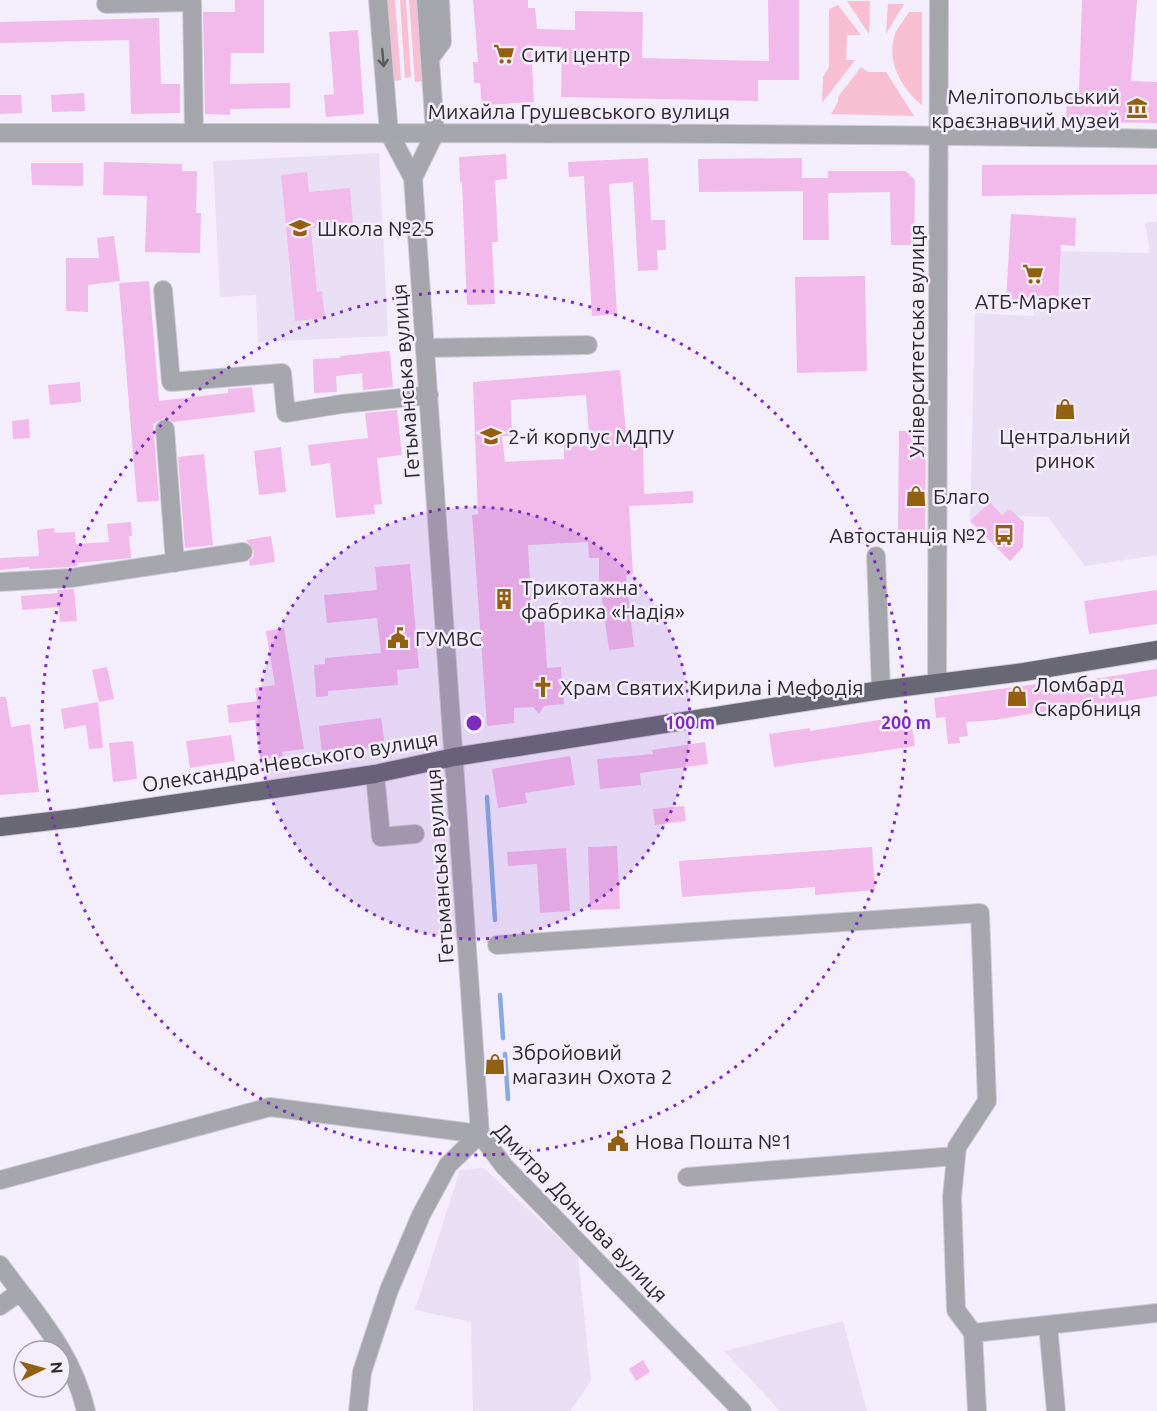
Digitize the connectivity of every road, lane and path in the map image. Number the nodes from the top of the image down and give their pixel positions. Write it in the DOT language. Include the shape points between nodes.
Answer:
graph roads {
  1 [pos="378,0"];
  2 [pos="426,0"];
  3 [pos="440,0"];
  4 [pos="939,0"];
  5 [pos="192,1"];
  6 [pos="106,4"];
  7 [pos="429,58"];
  8 [pos="194,133"];
  9 [pos="389,133"];
  10 [pos="435,133"];
  11 [pos="0,134"];
  12 [pos="940,135"];
  13 [pos="1157,139"];
  14 [pos="413,178"];
  15 [pos="163,290"];
  16 [pos="588,345"];
  17 [pos="426,348"];
  18 [pos="429,395"];
  19 [pos="165,429"];
  20 [pos="243,552"];
  21 [pos="876,556"];
  22 [pos="175,563"];
  23 [pos="0,582"];
  24 [pos="1157,650"];
  25 [pos="937,683"];
  26 [pos="881,690"];
  27 [pos="454,757"];
  28 [pos="375,774"];
  29 [pos="0,827"];
  30 [pos="416,834"];
  31 [pos="496,945"];
  32 [pos="480,1134"];
  33 [pos="956,1156"];
  34 [pos="687,1177"];
  35 [pos="0,1180"];
  36 [pos="0,1265"];
  37 [pos="20,1292"];
  38 [pos="0,1306"];
  39 [pos="1157,1313"];
  40 [pos="1048,1324"];
  41 [pos="973,1333"];
  42 [pos="86,1411"];
  43 [pos="358,1411"];
  44 [pos="742,1411"];
  45 [pos="976,1411"];
  46 [pos="1056,1411"];
  1 -- 9 [label="street, Гетьманська вулиця, one-way"];
  2 -- 7 [label="street"];
  3 -- 7 [label="street" via="442,42"];
  4 -- 12 [label="street, Університетська вулиця"];
  5 -- 6 [label="street"];
  5 -- 8 [label="street"];
  7 -- 10 [label="street"];
  8 -- 9 [label="street, Михайла Грушевського вулиця"];
  8 -- 11 [label="street, Михайла Грушевського вулиця"];
  9 -- 10 [label="street, Михайла Грушевського вулиця"];
  9 -- 14 [label="street, Гетьманська вулиця"];
  10 -- 12 [label="street, Михайла Грушевського вулиця"];
  10 -- 14 [label="street"];
  12 -- 13 [label="street, Михайла Грушевського вулиця"];
  12 -- 25 [label="street, Університетська вулиця"];
  14 -- 17 [label="street, Гетьманська вулиця"];
  15 -- 18 [label="street" via="171,382 282,374 286,413"];
  16 -- 17 [label="street"];
  17 -- 18 [label="street, Гетьманська вулиця"];
  18 -- 27 [label="street, Гетьманська вулиця"];
  19 -- 22 [label="street"];
  20 -- 22 [label="street"];
  21 -- 26 [label="street"];
  22 -- 23 [label="street" via="71,578"];
  24 -- 25 [label="main road, Олександра Невського вулиця"];
  25 -- 26 [label="main road, Олександра Невського вулиця"];
  26 -- 27 [label="main road, Олександра Невського вулиця"];
  27 -- 28 [label="main road, Олександра Невського вулиця"];
  27 -- 32 [label="street, Гетьманська вулиця"];
  28 -- 29 [label="main road, Олександра Невського вулиця"];
  28 -- 30 [label="street" via="381,837"];
  31 -- 33 [label="street" via="980,913 987,1101 957,1147"];
  32 -- 35 [label="street, Дмитра Донцова вулиця" via="270,1107"];
  32 -- 43 [label="street" via="448,1165 421,1215 389,1290 362,1372"];
  32 -- 44 [label="street, Дмитра Донцова вулиця" via="504,1166"];
  33 -- 34 [label="street"];
  33 -- 41 [label="street" via="952,1197 956,1310"];
  36 -- 37 [label="street"];
  37 -- 38 [label="street"];
  37 -- 42 [label="street" via="57,1340 75,1373"];
  39 -- 40 [label="street"];
  40 -- 41 [label="street"];
  40 -- 46 [label="street"];
  41 -- 45 [label="street"];
}
